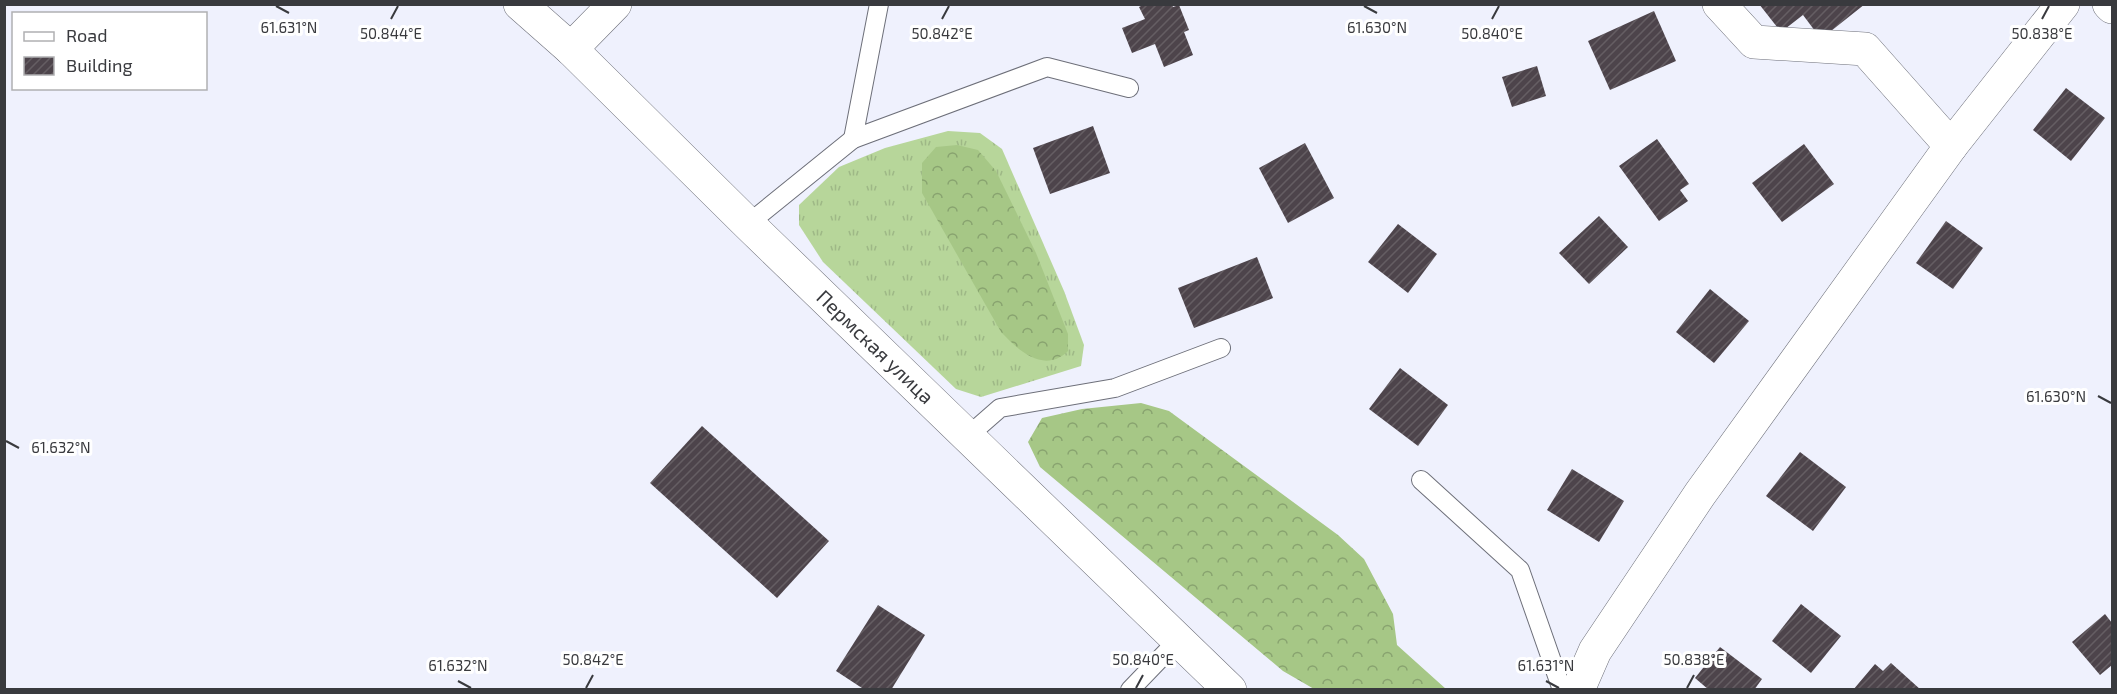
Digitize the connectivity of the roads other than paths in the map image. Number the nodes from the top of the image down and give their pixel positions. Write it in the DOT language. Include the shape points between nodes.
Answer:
graph roads {
  1 [pos="520,4"];
  2 [pos="615,4"];
  3 [pos="879,4"];
  4 [pos="1719,4"];
  5 [pos="2063,4"];
  6 [pos="571,49"];
  7 [pos="1129,88"];
  8 [pos="853,139"];
  9 [pos="1951,146"];
  10 [pos="748,224"];
  11 [pos="1221,348"];
  12 [pos="968,436"];
  13 [pos="1421,480"];
  14 [pos="1179,639"];
  15 [pos="1130,690"];
  16 [pos="1230,690"];
  17 [pos="1562,690"];
  18 [pos="1578,690"];
  1 -- 6 [label="street, Пермская улица"];
  2 -- 6 [label="street"];
  3 -- 8 [label="lane"];
  4 -- 9 [label="street" via="1754,42 1865,49"];
  5 -- 9 [label="street"];
  6 -- 10 [label="street, Пермская улица"];
  7 -- 8 [label="lane" via="1047,67"];
  8 -- 10 [label="lane"];
  9 -- 18 [label="street" via="1700,494 1595,651"];
  10 -- 12 [label="street, Пермская улица"];
  11 -- 12 [label="lane" via="1115,388 1000,408"];
  12 -- 14 [label="street, Пермская улица"];
  13 -- 17 [label="lane" via="1520,570"];
  14 -- 15 [label="lane"];
  14 -- 16 [label="street, Пермская улица"];
}
